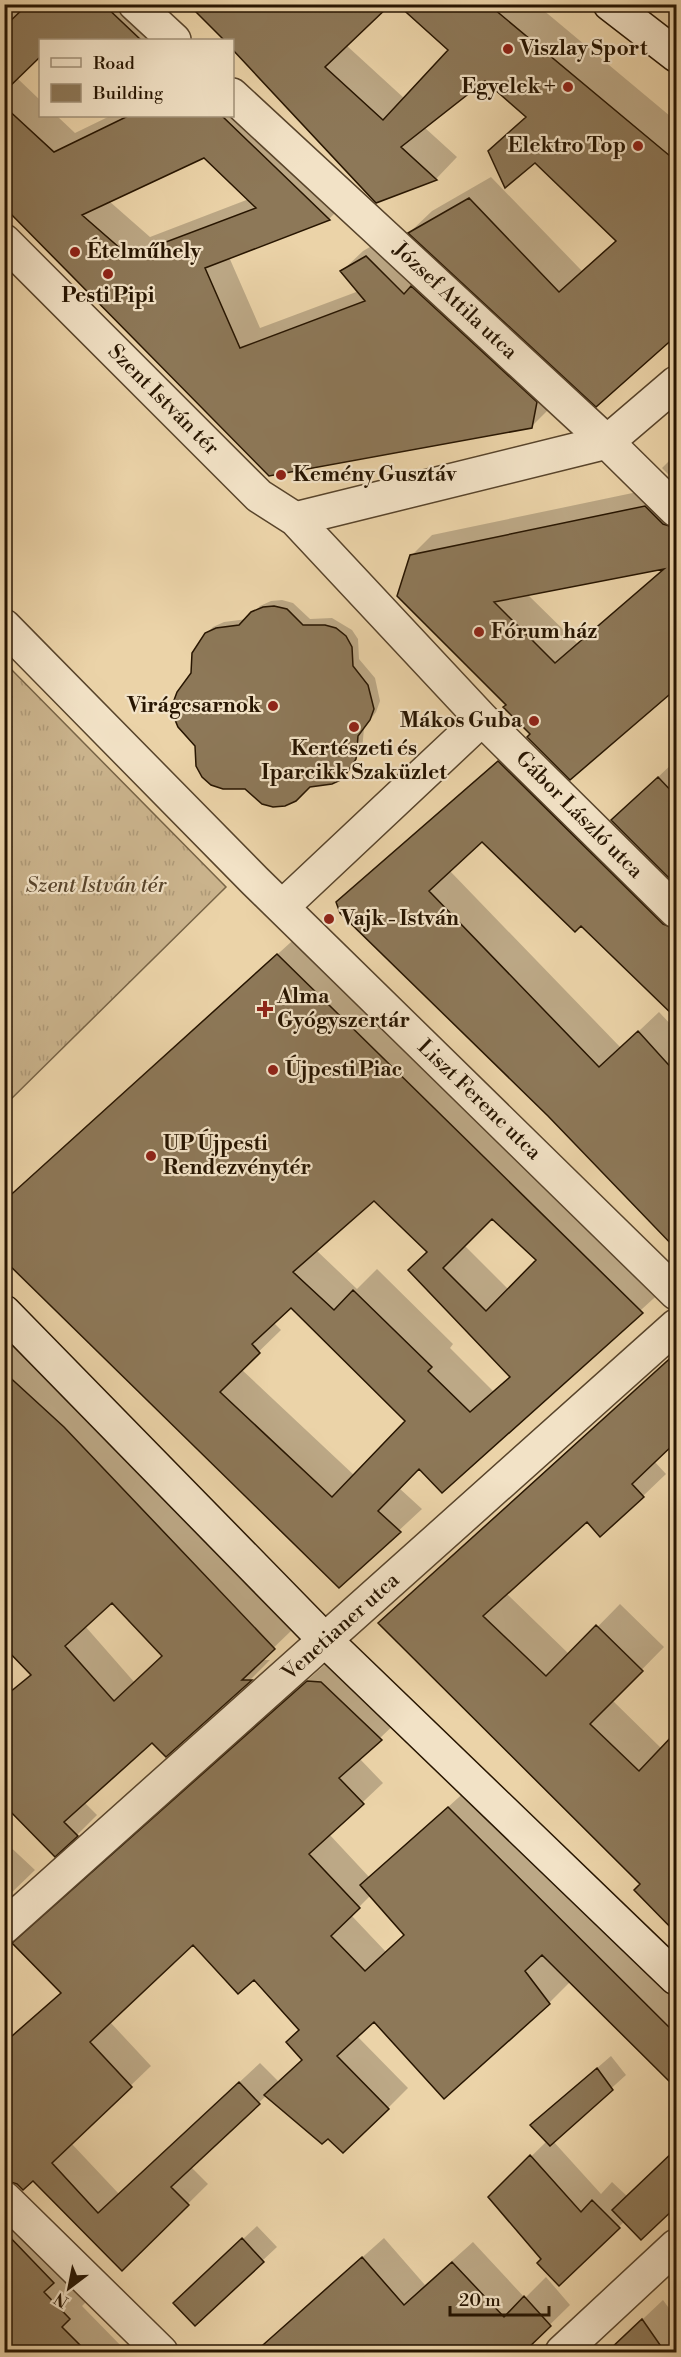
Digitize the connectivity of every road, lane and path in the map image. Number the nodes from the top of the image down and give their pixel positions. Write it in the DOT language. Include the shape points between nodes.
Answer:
graph roads {
  1 [pos="135,4"];
  2 [pos="610,4"];
  3 [pos="173,39"];
  4 [pos="676,55"];
  5 [pos="234,97"];
  6 [pos="4,241"];
  7 [pos="676,383"];
  8 [pos="607,442"];
  9 [pos="676,510"];
  10 [pos="295,519"];
  11 [pos="4,626"];
  12 [pos="482,719"];
  13 [pos="282,907"];
  14 [pos="676,911"];
  15 [pos="676,1293"];
  16 [pos="4,1312"];
  17 [pos="676,1326"];
  18 [pos="326,1641"];
  19 [pos="4,1927"];
  20 [pos="676,1978"];
  21 [pos="4,2198"];
  22 [pos="676,2246"];
  23 [pos="160,2352"];
  24 [pos="562,2352"];
  1 -- 3 [label="street"];
  2 -- 4 [label="street"];
  5 -- 8 [label="street, József Attila utca"];
  6 -- 10 [label="street, Szent István tér" via="259,496"];
  7 -- 8 [label="street"];
  8 -- 9 [label="street, József Attila utca"];
  8 -- 10 [label="street"];
  10 -- 12 [label="street, Szent István tér"];
  11 -- 13 [label="street, Liszt Ferenc utca"];
  12 -- 13 [label="street"];
  12 -- 14 [label="street, Gábor László utca"];
  13 -- 15 [label="street, Liszt Ferenc utca"];
  16 -- 18 [label="street"];
  17 -- 18 [label="street, Venetianer utca"];
  18 -- 19 [label="street, Venetianer utca"];
  18 -- 20 [label="street"];
  21 -- 23 [label="street"];
  22 -- 24 [label="street"];
}
